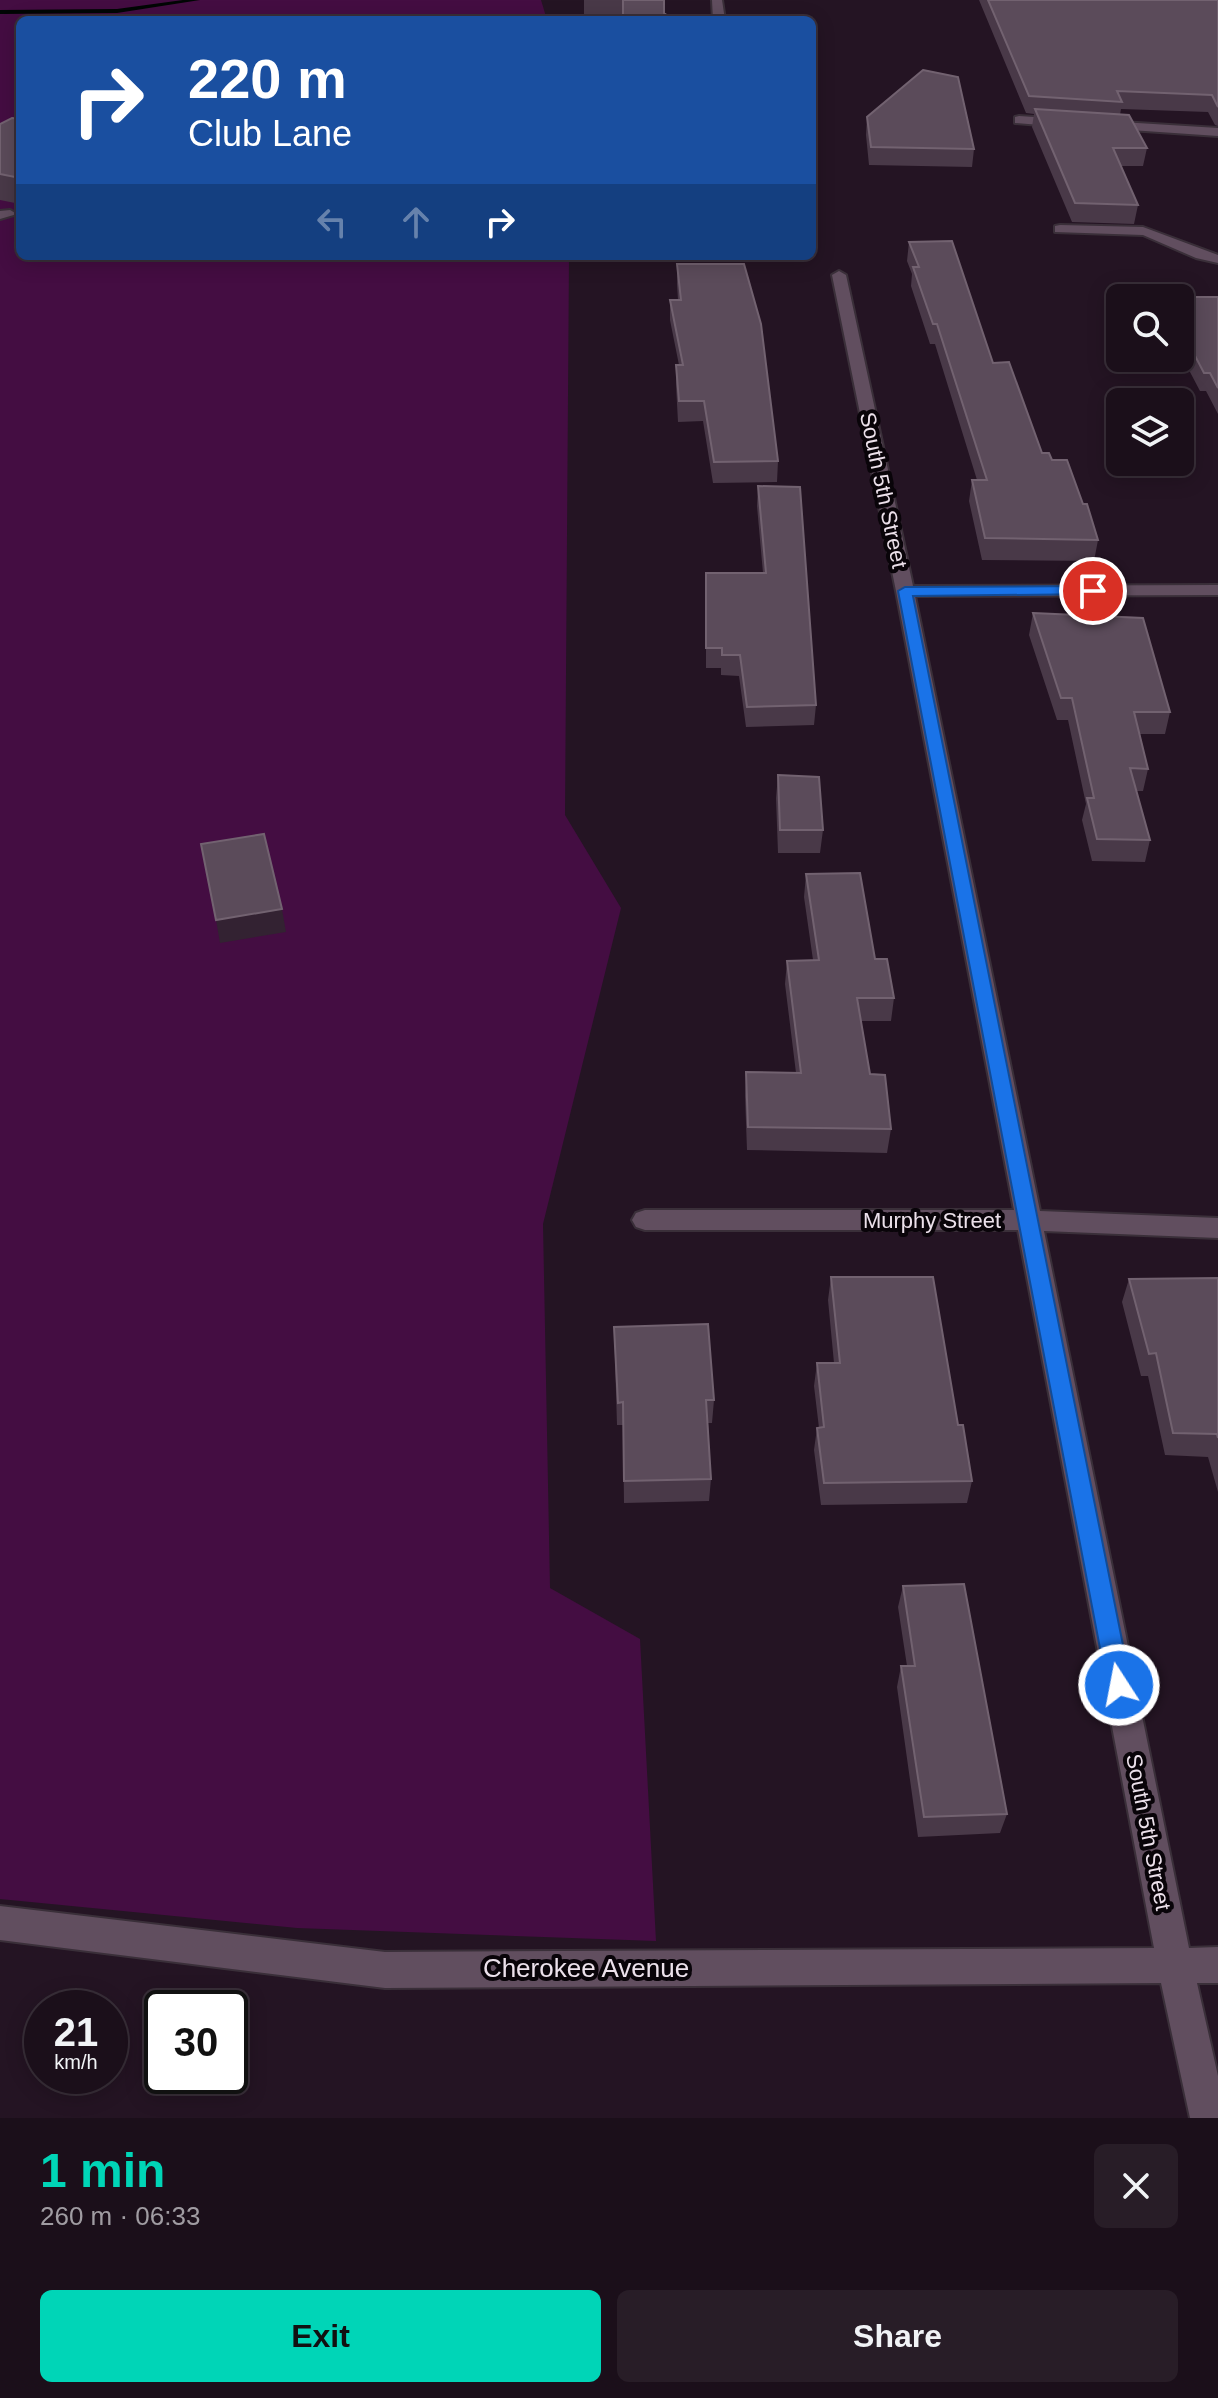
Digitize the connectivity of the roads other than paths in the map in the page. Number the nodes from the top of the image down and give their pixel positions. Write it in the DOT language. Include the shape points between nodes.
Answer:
graph roads {
  1 [pos="1019,120"];
  2 [pos="1080,124"];
  3 [pos="1095,125"];
  4 [pos="1218,132"];
  5 [pos="1060,229"];
  6 [pos="1218,259"];
  7 [pos="839,275"];
  8 [pos="1218,590"];
  9 [pos="905,591"];
  10 [pos="645,1220"];
  11 [pos="1027,1220"];
  12 [pos="1218,1228"];
  13 [pos="0,1923"];
  14 [pos="1175,1964"];
  15 [pos="1218,1965"];
  16 [pos="1209,2118"];
  1 -- 2 [label="street"];
  3 -- 4 [label="street"];
  5 -- 6 [label="street" via="1142,231 1193,255"];
  7 -- 9 [label="street, South 5th Street"];
  8 -- 9 [label="street"];
  9 -- 11 [label="street, South 5th Street"];
  10 -- 11 [label="street, Murphy Street"];
  11 -- 12 [label="street, Murphy Street"];
  11 -- 14 [label="street, South 5th Street"];
  13 -- 14 [label="street, Cherokee Avenue" via="385,1970"];
  14 -- 15 [label="street, Cherokee Avenue"];
  14 -- 16 [label="street, South 5th Street"];
}
